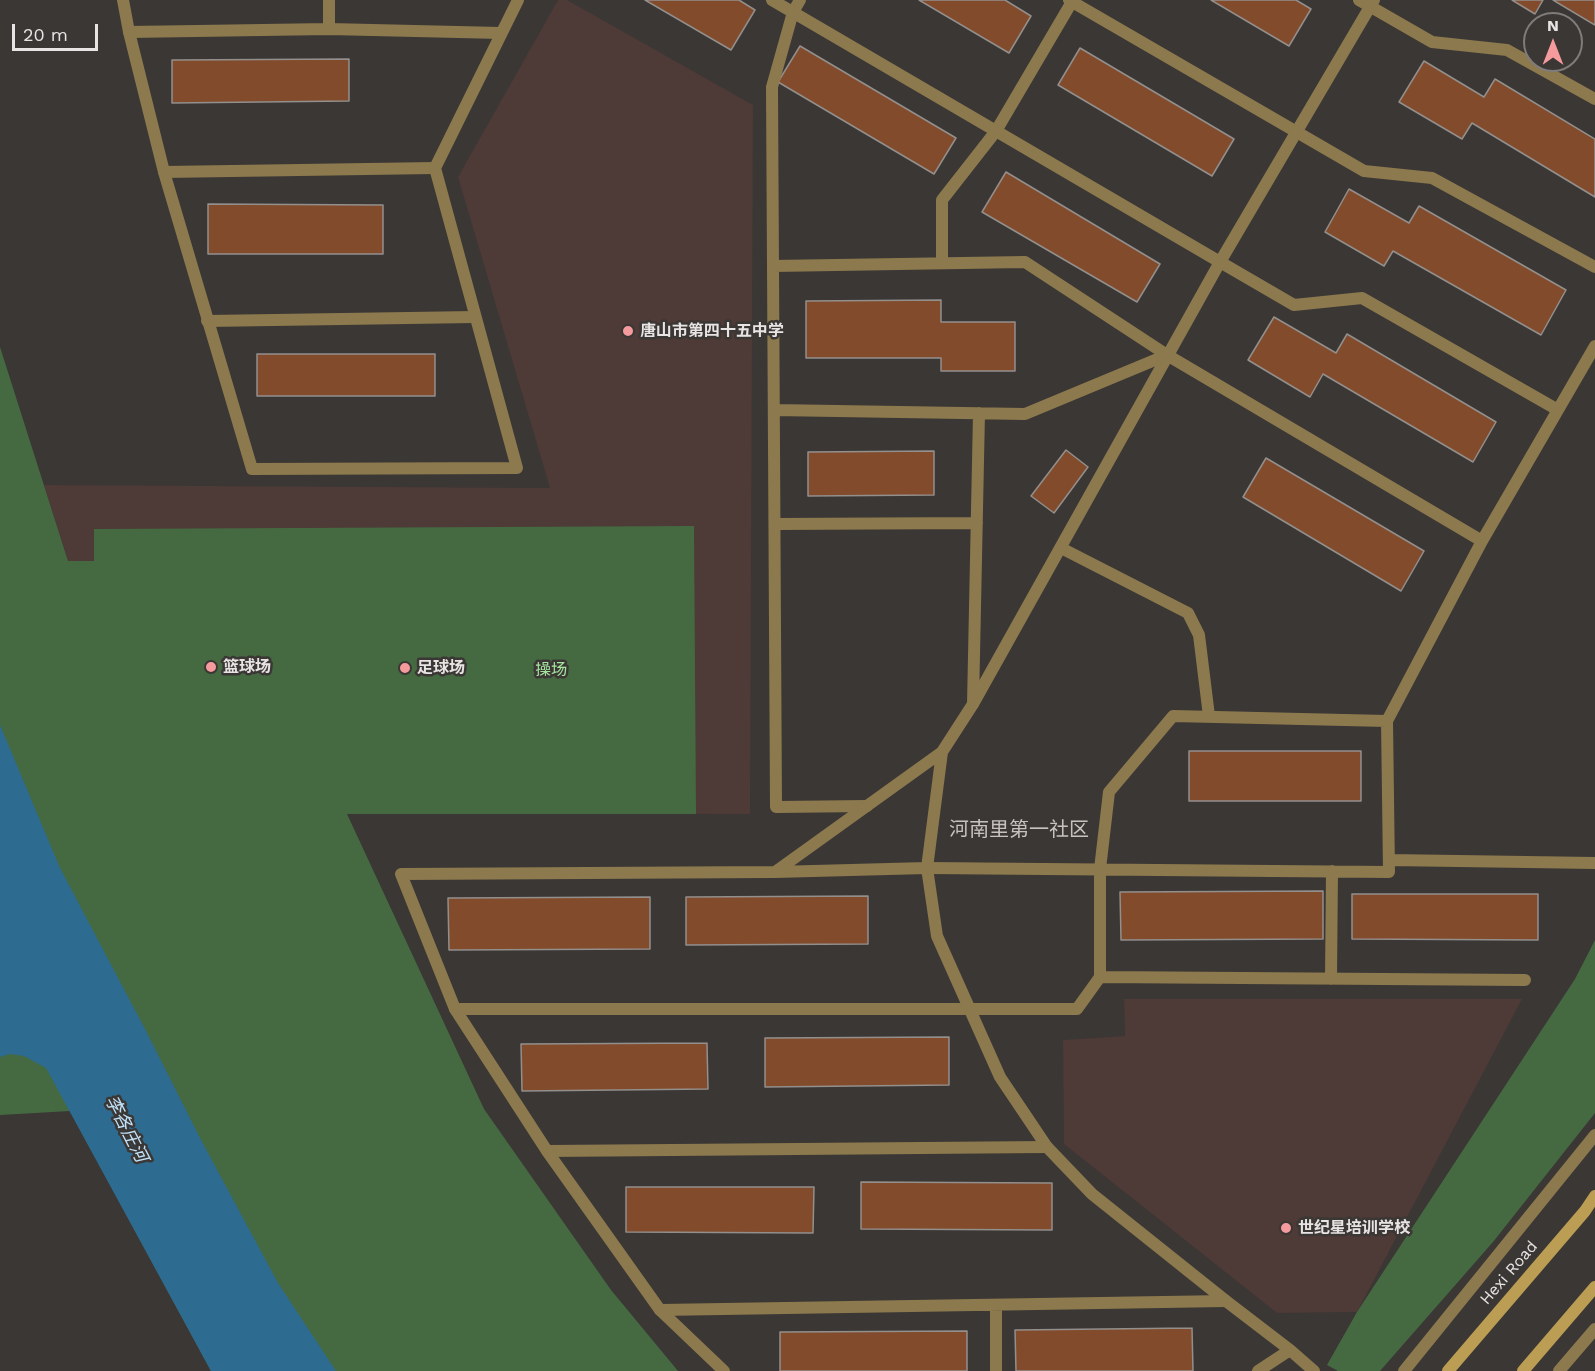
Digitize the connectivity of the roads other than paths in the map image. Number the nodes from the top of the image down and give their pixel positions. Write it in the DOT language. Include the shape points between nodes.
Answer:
graph roads {
  1 [pos="123,0"];
  2 [pos="329,0"];
  3 [pos="518,0"];
  4 [pos="772,0"];
  5 [pos="800,0"];
  6 [pos="1071,1"];
  7 [pos="1368,2"];
  8 [pos="793,12"];
  9 [pos="329,29"];
  10 [pos="129,32"];
  11 [pos="501,33"];
  12 [pos="1595,99"];
  13 [pos="996,131"];
  14 [pos="1296,132"];
  15 [pos="435,168"];
  16 [pos="164,172"];
  17 [pos="1220,262"];
  18 [pos="942,263"];
  19 [pos="773,266"];
  20 [pos="1595,267"];
  21 [pos="475,317"];
  22 [pos="207,321"];
  23 [pos="1595,346"];
  24 [pos="1167,355"];
  25 [pos="774,410"];
  26 [pos="1558,410"];
  27 [pos="979,413"];
  28 [pos="976,523"];
  29 [pos="775,524"];
  30 [pos="1482,541"];
  31 [pos="1061,548"];
  32 [pos="973,704"];
  33 [pos="1209,716"];
  34 [pos="1387,721"];
  35 [pos="942,752"];
  36 [pos="867,806"];
  37 [pos="1389,860"];
  38 [pos="1595,862"];
  39 [pos="927,868"];
  40 [pos="1100,869"];
  41 [pos="1332,871"];
  42 [pos="775,872"];
  43 [pos="1100,977"];
  44 [pos="1331,979"];
  45 [pos="1525,980"];
  46 [pos="455,1009"];
  47 [pos="969,1009"];
  48 [pos="1595,1135"];
  49 [pos="1047,1147"];
  50 [pos="547,1151"];
  51 [pos="1595,1196"];
  52 [pos="1595,1287"];
  53 [pos="1226,1301"];
  54 [pos="996,1305"];
  55 [pos="660,1310"];
  56 [pos="1595,1329"];
  57 [pos="1290,1350"];
  58 [pos="724,1371"];
  59 [pos="996,1371"];
  60 [pos="1258,1371"];
  61 [pos="1314,1371"];
  62 [pos="1404,1371"];
  63 [pos="1448,1371"];
  64 [pos="1523,1371"];
  65 [pos="1559,1371"];
  1 -- 10 [label="street"];
  2 -- 9 [label="street"];
  3 -- 11 [label="street"];
  4 -- 8 [label="street"];
  5 -- 8 [label="street"];
  6 -- 13 [label="street"];
  6 -- 14 [label="street"];
  7 -- 12 [label="street" via="1432,42 1507,50"];
  7 -- 14 [label="street"];
  8 -- 13 [label="street"];
  8 -- 19 [label="street" via="772,87"];
  9 -- 10 [label="street"];
  9 -- 11 [label="street"];
  10 -- 16 [label="street"];
  11 -- 15 [label="street"];
  13 -- 17 [label="street"];
  13 -- 18 [label="street" via="942,200"];
  14 -- 17 [label="street"];
  14 -- 20 [label="street" via="1364,171 1432,178"];
  15 -- 16 [label="street"];
  15 -- 21 [label="street"];
  16 -- 22 [label="street"];
  17 -- 24 [label="street"];
  17 -- 26 [label="street" via="1294,305 1362,298"];
  18 -- 19 [label="street"];
  18 -- 24 [label="street" via="1025,262"];
  19 -- 25 [label="street"];
  21 -- 22 [label="street"];
  21 -- 22 [label="street" via="517,468 252,469"];
  23 -- 26 [label="street"];
  24 -- 27 [label="street" via="1025,414"];
  24 -- 30 [label="street"];
  24 -- 31 [label="street"];
  25 -- 27 [label="street"];
  25 -- 29 [label="street"];
  26 -- 30 [label="street"];
  27 -- 28 [label="street"];
  28 -- 29 [label="street"];
  28 -- 32 [label="street"];
  29 -- 36 [label="street" via="776,807"];
  30 -- 34 [label="street"];
  31 -- 32 [label="street"];
  31 -- 33 [label="street" via="1188,613 1199,635"];
  32 -- 35 [label="street"];
  33 -- 34 [label="street"];
  33 -- 40 [label="street" via="1173,716 1109,792"];
  34 -- 37 [label="street"];
  35 -- 36 [label="street"];
  35 -- 39 [label="street"];
  36 -- 42 [label="street"];
  37 -- 38 [label="street"];
  37 -- 41 [label="street" via="1389,872"];
  39 -- 40 [label="street"];
  39 -- 42 [label="street"];
  39 -- 47 [label="street" via="937,936"];
  40 -- 41 [label="street"];
  40 -- 43 [label="street"];
  41 -- 44 [label="street"];
  42 -- 46 [label="street" via="401,874"];
  43 -- 44 [label="street"];
  43 -- 47 [label="street" via="1077,1009"];
  44 -- 45 [label="street"];
  46 -- 47 [label="street"];
  46 -- 50 [label="street"];
  47 -- 49 [label="street" via="1000,1077"];
  48 -- 62 [label="street"];
  49 -- 50 [label="street"];
  49 -- 53 [label="street" via="1092,1194"];
  50 -- 55 [label="street"];
  51 -- 63 [label="main road, Hexi Road"];
  52 -- 64 [label="main road"];
  53 -- 54 [label="street"];
  53 -- 57 [label="street"];
  54 -- 55 [label="street"];
  54 -- 59 [label="street"];
  55 -- 58 [label="street"];
  56 -- 65 [label="street"];
  57 -- 60 [label="street"];
  57 -- 61 [label="street"];
}
